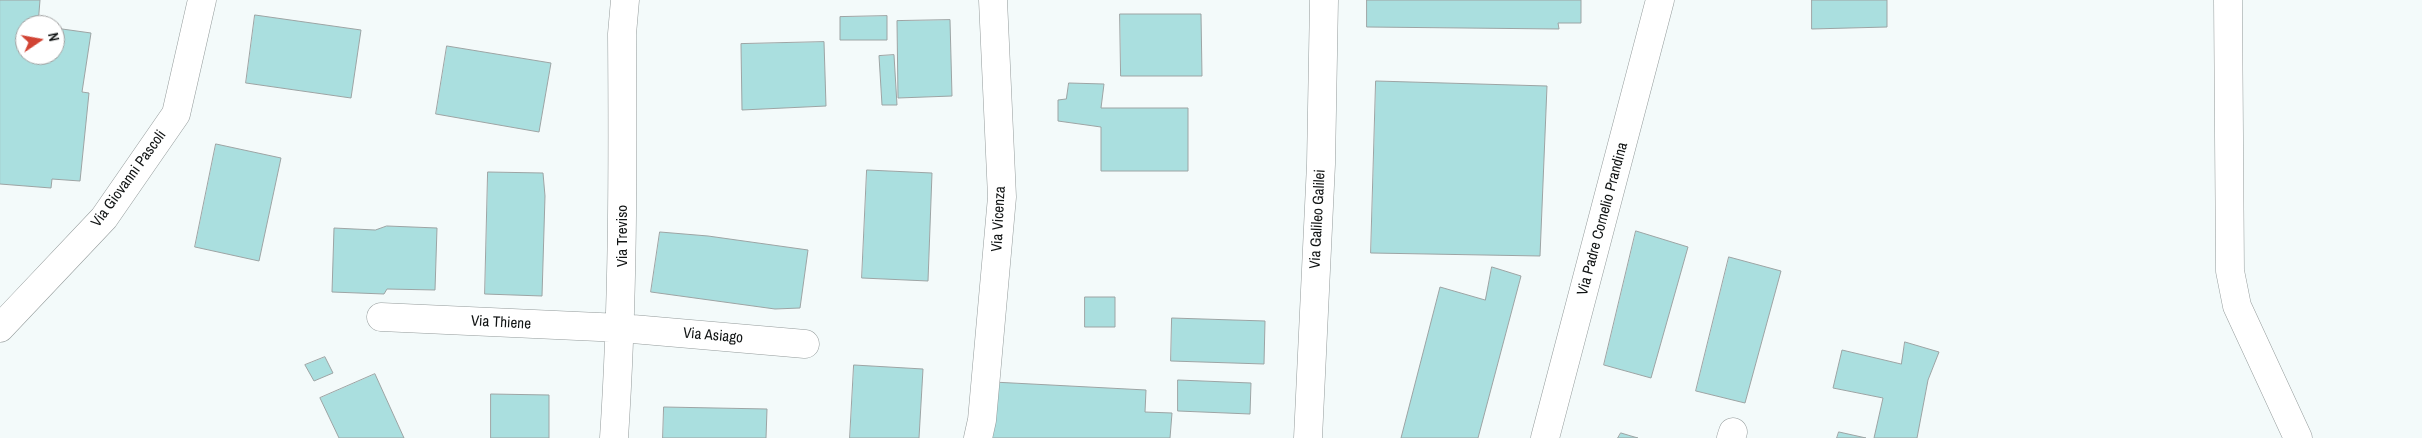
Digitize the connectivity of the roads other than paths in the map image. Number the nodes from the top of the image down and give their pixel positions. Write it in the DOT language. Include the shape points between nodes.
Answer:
graph roads {
  1 [pos="202,0"];
  2 [pos="625,0"];
  3 [pos="993,0"];
  4 [pos="1324,0"];
  5 [pos="1660,0"];
  6 [pos="2228,0"];
  7 [pos="381,317"];
  8 [pos="0,328"];
  9 [pos="621,328"];
  10 [pos="805,344"];
  11 [pos="614,438"];
  12 [pos="978,438"];
  13 [pos="1308,438"];
  14 [pos="1545,438"];
  15 [pos="2298,438"];
  1 -- 8 [label="street, Via Giovanni Pascoli" via="176,114 104,218"];
  2 -- 9 [label="street, Via Treviso" via="622,34"];
  3 -- 12 [label="street, Via Vicenza" via="1002,197"];
  4 -- 13 [label="street, Via Galileo Galilei" via="1321,164"];
  5 -- 14 [label="street, Via Padre Cornelio Prandina"];
  6 -- 15 [label="street" via="2230,271 2238,306"];
  7 -- 9 [label="street, Via Thiene"];
  9 -- 10 [label="street, Via Asiago"];
  9 -- 11 [label="street, Via Treviso"];
}
